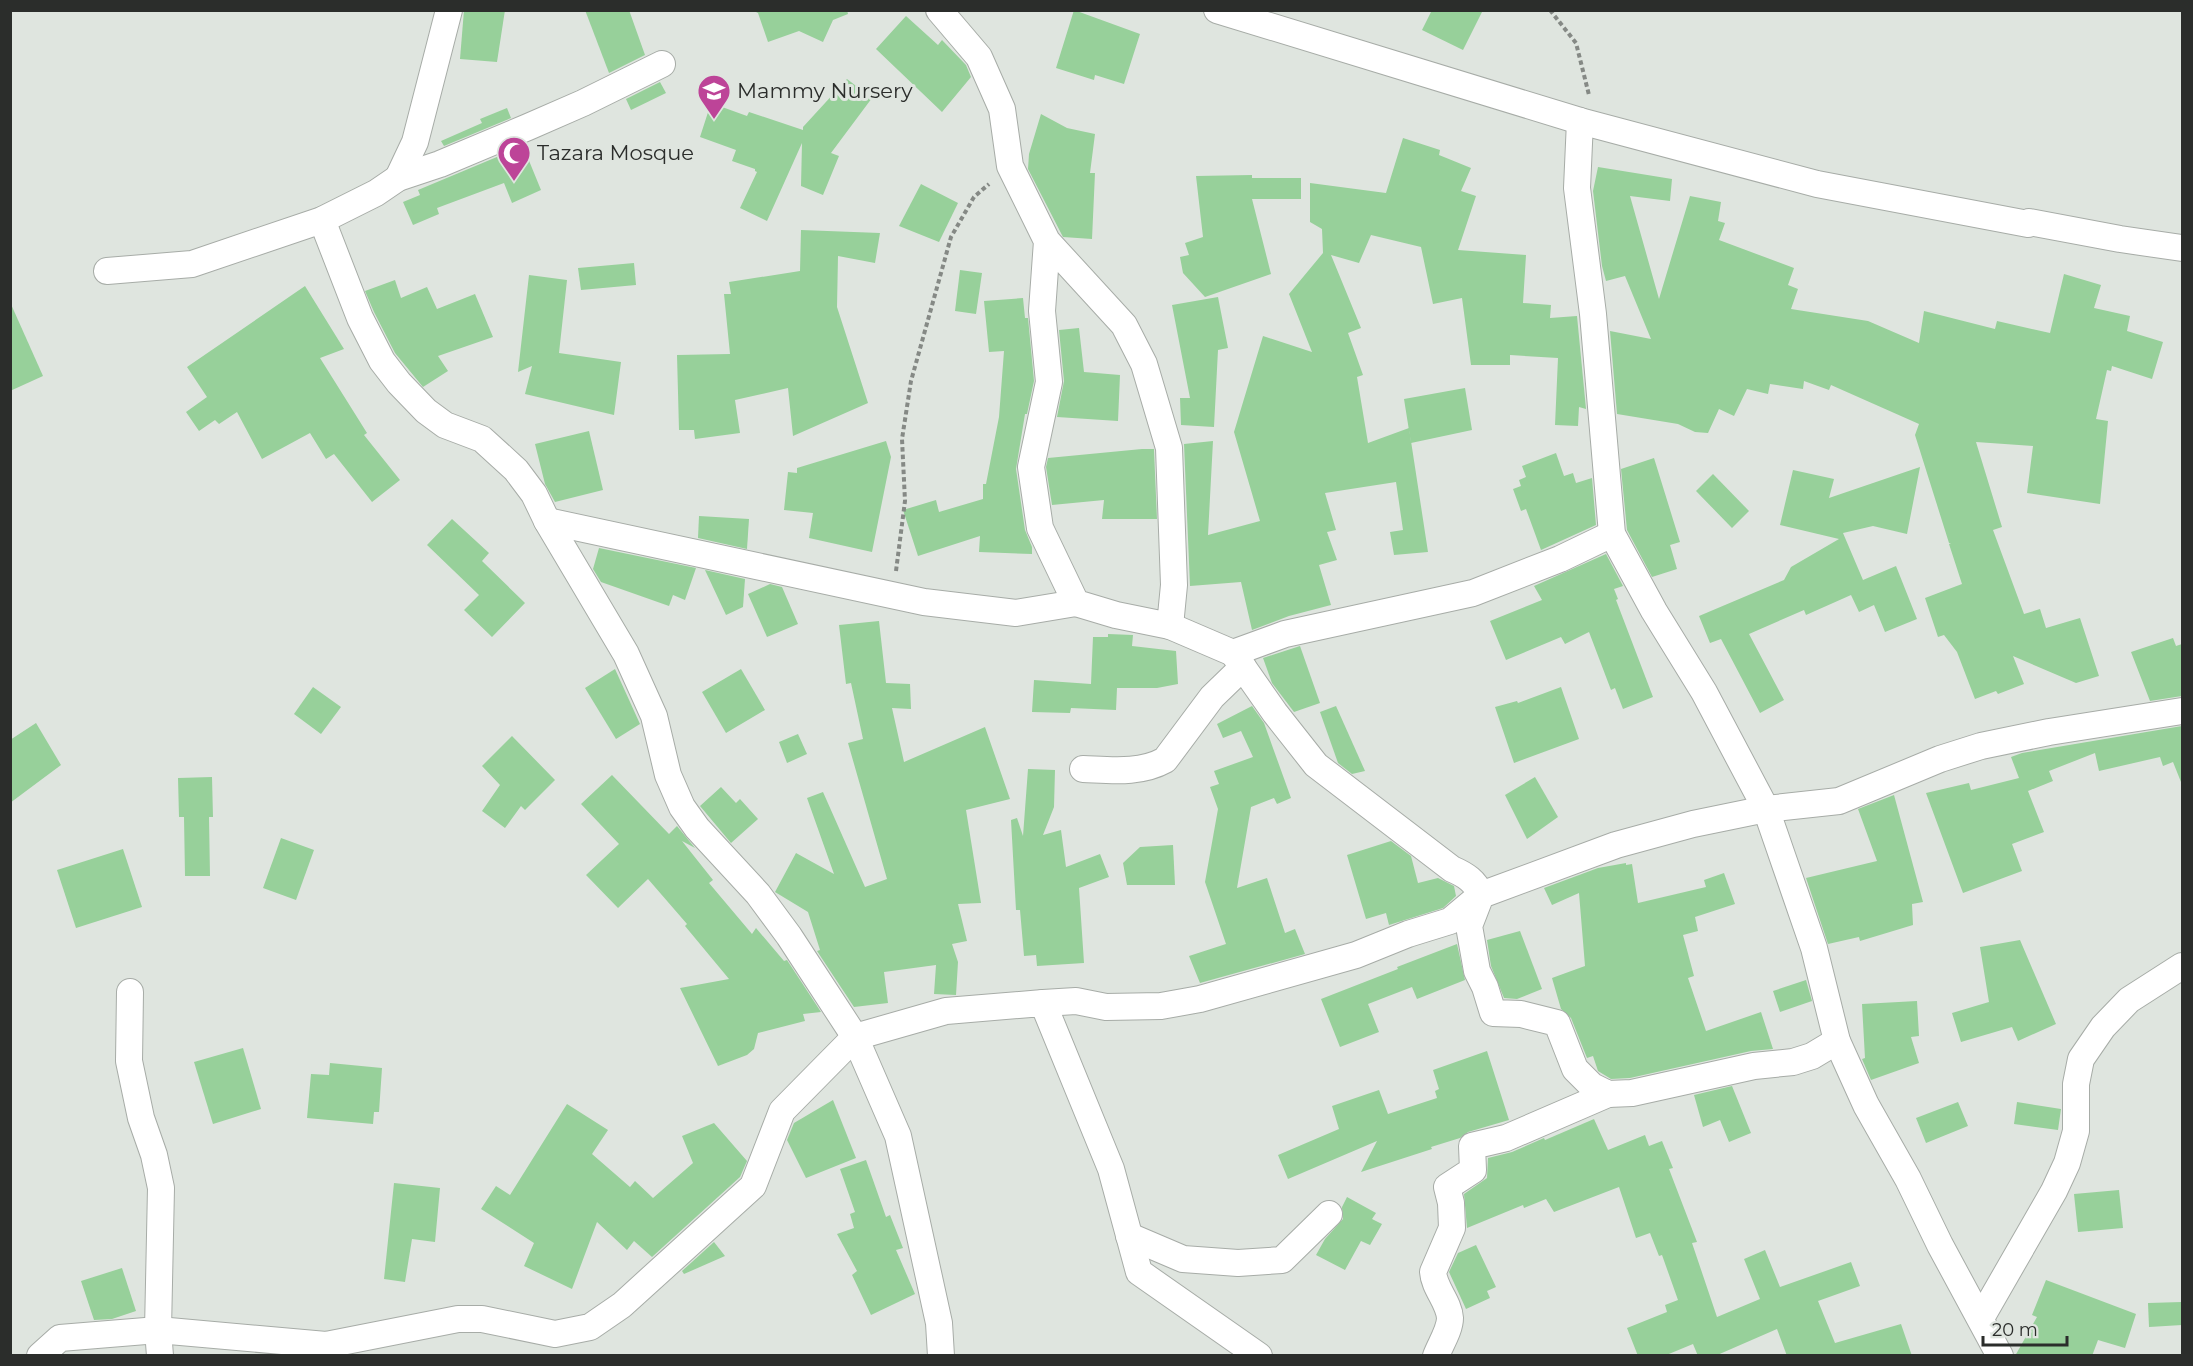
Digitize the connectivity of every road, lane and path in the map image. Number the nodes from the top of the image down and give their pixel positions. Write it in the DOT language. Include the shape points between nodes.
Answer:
graph roads {
  1 [pos="449,10"];
  2 [pos="939,10"];
  3 [pos="1217,10"];
  4 [pos="1550,10"];
  5 [pos="662,64"];
  6 [pos="1581,121"];
  7 [pos="1010,166"];
  8 [pos="398,178"];
  9 [pos="322,220"];
  10 [pos="1047,241"];
  11 [pos="2182,248"];
  12 [pos="107,271"];
  13 [pos="547,521"];
  14 [pos="1612,534"];
  15 [pos="888,594"];
  16 [pos="1076,603"];
  17 [pos="1170,626"];
  18 [pos="1238,660"];
  19 [pos="2182,711"];
  20 [pos="1083,770"];
  21 [pos="1766,809"];
  22 [pos="1481,895"];
  23 [pos="2182,966"];
  24 [pos="130,992"];
  25 [pos="1043,1003"];
  26 [pos="855,1038"];
  27 [pos="1837,1041"];
  28 [pos="1608,1094"];
  29 [pos="1329,1214"];
  30 [pos="1129,1236"];
  31 [pos="1981,1318"];
  32 [pos="159,1343"];
  33 [pos="40,1356"];
  34 [pos="941,1356"];
  35 [pos="1259,1356"];
  36 [pos="1436,1356"];
  37 [pos="2000,1356"];
  1 -- 8 [label="street" via="415,142"];
  2 -- 7 [label="street" via="979,57 1002,109"];
  3 -- 6 [label="street"];
  4 -- 6 [label="path" via="1576,43 1590,100"];
  5 -- 8 [label="street" via="537,123"];
  6 -- 11 [label="street" via="1817,184"];
  6 -- 14 [label="street" via="1577,188 1593,314"];
  7 -- 10 [label="street"];
  7 -- 15 [label="path" via="974,197 951,237 911,381 902,439 905,501 895,578"];
  8 -- 9 [label="street"];
  9 -- 12 [label="street" via="192,264"];
  9 -- 13 [label="street" via="360,318 382,361 436,418 482,439 516,470"];
  10 -- 16 [label="street" via="1042,311 1049,382 1031,467 1040,528"];
  10 -- 17 [label="street" via="1124,326 1143,364 1169,448 1173,585"];
  13 -- 15 [label="street"];
  13 -- 26 [label="street" via="626,654 654,716 668,775 682,807 696,828 758,894"];
  14 -- 18 [label="street" via="1473,593 1285,634"];
  14 -- 21 [label="street" via="1704,692"];
  15 -- 16 [label="street" via="1016,613"];
  16 -- 17 [label="street"];
  17 -- 18 [label="street"];
  18 -- 20 [label="street" via="1165,760 1127,770"];
  18 -- 22 [label="street" via="1316,765 1452,869 1464,874 1476,884"];
  19 -- 21 [label="street" via="1981,746 1839,801"];
  21 -- 22 [label="street" via="1616,845"];
  21 -- 27 [label="street" via="1814,948"];
  22 -- 25 [label="street" via="1450,921 1356,955 1200,999 1128,1007 1076,1001"];
  22 -- 28 [label="street" via="1469,926 1477,970 1493,1013 1521,1014 1557,1023 1575,1069 1592,1086"];
  23 -- 31 [label="street" via="2129,1000 2103,1027 2081,1059 2076,1084 2076,1131 2067,1163"];
  24 -- 32 [label="street" via="129,1061 161,1188"];
  25 -- 26 [label="street" via="946,1011"];
  25 -- 30 [label="street" via="1111,1169"];
  26 -- 32 [label="street" via="782,1111 753,1186 622,1305 590,1327 555,1334 482,1319 458,1319 326,1345"];
  26 -- 34 [label="street" via="898,1136 939,1323"];
  27 -- 28 [label="street" via="1793,1062 1754,1066 1632,1093"];
  27 -- 31 [label="street" via="1866,1106"];
  28 -- 36 [label="street" via="1506,1138 1472,1146 1473,1170 1447,1186 1452,1228 1433,1272 1450,1318"];
  29 -- 30 [label="street" via="1282,1260 1238,1263 1183,1259"];
  30 -- 35 [label="street" via="1139,1272"];
  31 -- 37 [label="street"];
  32 -- 33 [label="street" via="60,1338"];
}
